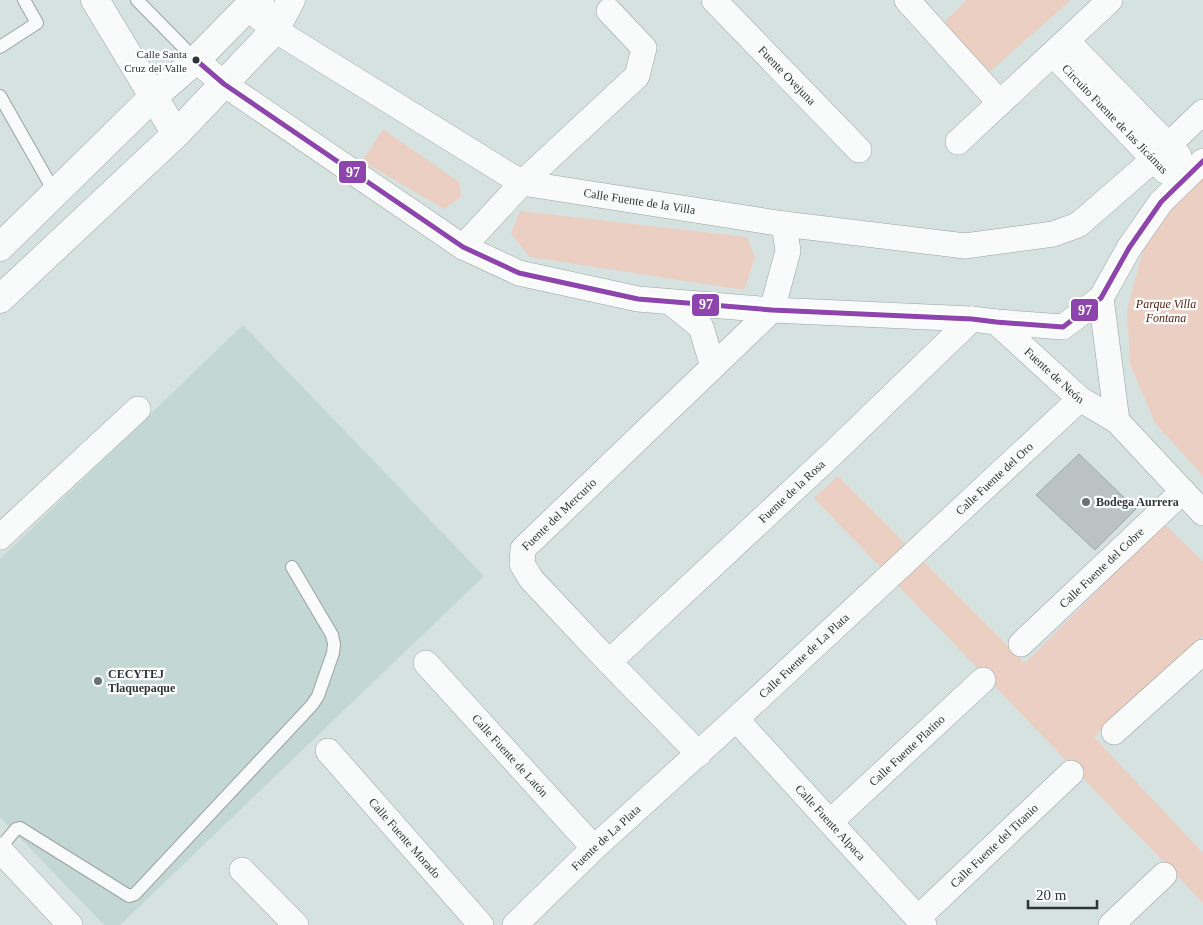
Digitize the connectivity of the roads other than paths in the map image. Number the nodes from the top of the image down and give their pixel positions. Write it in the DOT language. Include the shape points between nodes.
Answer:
graph roads {
  1 [pos="24,0"];
  2 [pos="95,0"];
  3 [pos="137,0"];
  4 [pos="291,0"];
  5 [pos="714,0"];
  6 [pos="907,0"];
  7 [pos="1107,1"];
  8 [pos="249,3"];
  9 [pos="609,11"];
  10 [pos="275,30"];
  11 [pos="1060,47"];
  12 [pos="0,48"];
  13 [pos="196,60"];
  14 [pos="224,84"];
  15 [pos="0,96"];
  16 [pos="153,97"];
  17 [pos="1000,103"];
  18 [pos="1203,112"];
  19 [pos="176,134"];
  20 [pos="958,142"];
  21 [pos="859,150"];
  22 [pos="1161,152"];
  23 [pos="1191,172"];
  24 [pos="522,183"];
  25 [pos="54,193"];
  26 [pos="784,224"];
  27 [pos="0,246"];
  28 [pos="463,247"];
  29 [pos="1101,298"];
  30 [pos="0,299"];
  31 [pos="670,302"];
  32 [pos="772,310"];
  33 [pos="984,321"];
  34 [pos="713,367"];
  35 [pos="1080,400"];
  36 [pos="138,409"];
  37 [pos="1117,421"];
  38 [pos="1183,491"];
  39 [pos="1203,513"];
  40 [pos="0,537"];
  41 [pos="909,558"];
  42 [pos="292,567"];
  43 [pos="1021,644"];
  44 [pos="1203,652"];
  45 [pos="609,662"];
  46 [pos="426,663"];
  47 [pos="983,680"];
  48 [pos="736,720"];
  49 [pos="1114,732"];
  50 [pos="328,751"];
  51 [pos="699,754"];
  52 [pos="1071,774"];
  53 [pos="830,822"];
  54 [pos="594,848"];
  55 [pos="0,849"];
  56 [pos="242,870"];
  57 [pos="1164,875"];
  58 [pos="921,922"];
  59 [pos="70,925"];
  60 [pos="296,925"];
  61 [pos="482,925"];
  62 [pos="515,925"];
  63 [pos="1111,925"];
  1 -- 12 [label="lane" via="37,23"];
  2 -- 16 [label="street"];
  3 -- 13 [label="lane"];
  4 -- 10 [label="street"];
  5 -- 21 [label="street, Fuente Ovejuna"];
  6 -- 17 [label="street"];
  7 -- 11 [label="street, Circuito Fuente de las Jicámas"];
  8 -- 10 [label="street, Calle Fuente de la Villa"];
  8 -- 13 [label="street"];
  9 -- 24 [label="street" via="644,48 637,76"];
  10 -- 14 [label="street"];
  10 -- 24 [label="street, Calle Fuente de la Villa"];
  11 -- 17 [label="street, Circuito Fuente de las Jicámas"];
  11 -- 22 [label="street, Circuito Fuente de las Jicámas"];
  13 -- 14 [label="street"];
  13 -- 16 [label="street"];
  14 -- 19 [label="street"];
  14 -- 28 [label="street"];
  15 -- 25 [label="lane"];
  16 -- 19 [label="street"];
  16 -- 25 [label="street"];
  17 -- 20 [label="street, Circuito Fuente de las Jicámas"];
  18 -- 22 [label="street"];
  19 -- 30 [label="street"];
  22 -- 23 [label="street, Circuito Fuente de las Jicámas"];
  22 -- 26 [label="street, Calle Fuente de la Villa" via="1078,225 1053,234 965,246"];
  23 -- 29 [label="street" via="1161,202 1134,240"];
  24 -- 26 [label="street, Calle Fuente de la Villa"];
  24 -- 28 [label="street"];
  25 -- 27 [label="street"];
  26 -- 32 [label="street" via="788,250"];
  28 -- 31 [label="street" via="519,274 638,299"];
  29 -- 33 [label="street" via="1063,327"];
  29 -- 37 [label="street"];
  31 -- 32 [label="street"];
  31 -- 34 [label="street" via="701,327"];
  32 -- 33 [label="street"];
  32 -- 34 [label="street, Fuente del Mercurio"];
  33 -- 35 [label="street, Fuente de Neón"];
  33 -- 45 [label="street, Fuente de la Rosa" via="832,454"];
  34 -- 45 [label="street, Fuente del Mercurio" via="523,549 522,564 531,579"];
  35 -- 37 [label="street, Fuente de Neón"];
  35 -- 41 [label="street, Calle Fuente del Oro"];
  36 -- 40 [label="street"];
  37 -- 38 [label="street, Fuente de Neón"];
  38 -- 39 [label="street, Fuente de Neón"];
  38 -- 43 [label="street, Calle Fuente del Cobre"];
  41 -- 48 [label="street, Calle Fuente de La Plata"];
  42 -- 55 [label="lane" via="332,635 334,644 318,696 135,894 129,896 20,828"];
  44 -- 49 [label="street"];
  45 -- 51 [label="street, Fuente del Mercurio"];
  46 -- 54 [label="street, Calle Fuente de Latón"];
  47 -- 53 [label="street, Calle Fuente Platino"];
  48 -- 51 [label="street, Calle Fuente de La Plata"];
  48 -- 53 [label="street, Calle Fuente Alpaca"];
  50 -- 61 [label="street, Calle Fuente Morado"];
  51 -- 54 [label="street, Fuente de La Plata"];
  52 -- 58 [label="street, Calle Fuente del Titanio"];
  53 -- 58 [label="street, Calle Fuente Alpaca"];
  54 -- 62 [label="street, Fuente de La Plata"];
  55 -- 59 [label="street"];
  56 -- 60 [label="street"];
  57 -- 63 [label="street"];
}
